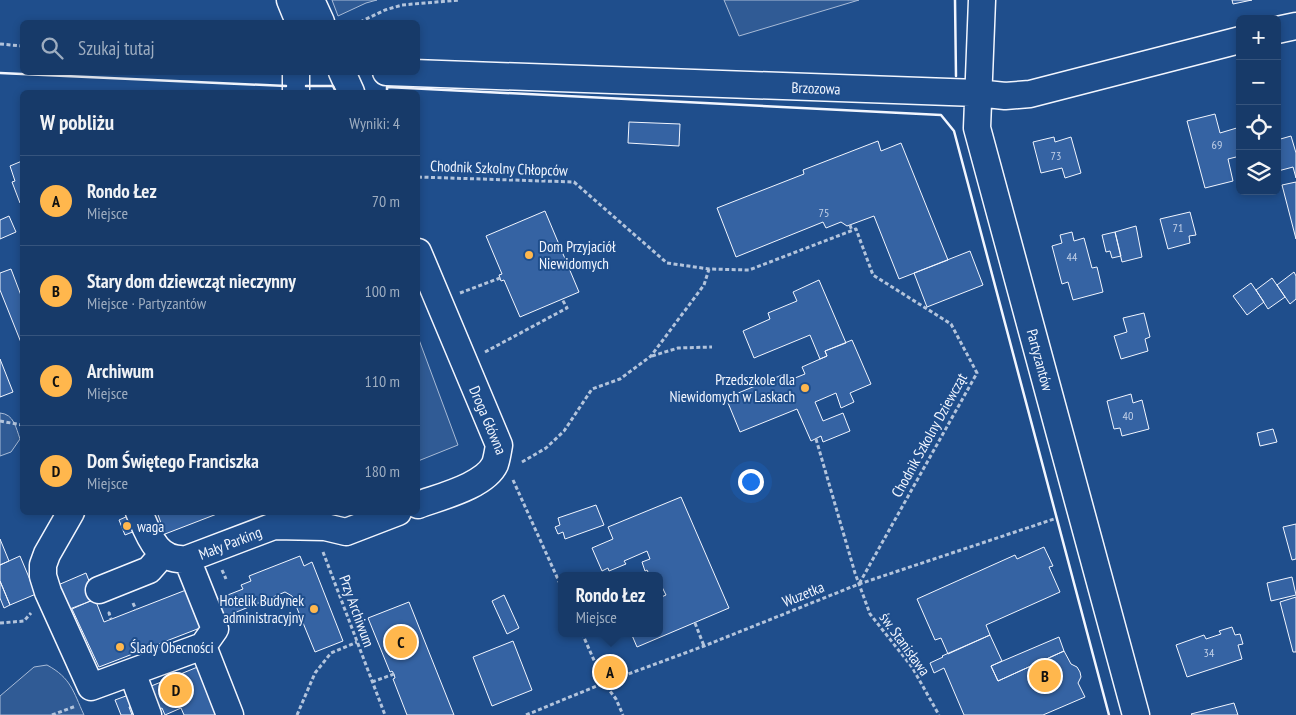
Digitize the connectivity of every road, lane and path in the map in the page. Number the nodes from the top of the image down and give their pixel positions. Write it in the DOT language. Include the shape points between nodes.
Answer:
graph roads {
  1 [pos="290,0"];
  2 [pos="311,0"];
  3 [pos="460,0"];
  4 [pos="982,0"];
  5 [pos="298,20"];
  6 [pos="320,20"];
  7 [pos="364,20"];
  8 [pos="1296,26"];
  9 [pos="1281,29"];
  10 [pos="1236,41"];
  11 [pos="0,44"];
  12 [pos="20,46"];
  13 [pos="420,73"];
  14 [pos="296,75"];
  15 [pos="343,75"];
  16 [pos="296,90"];
  17 [pos="350,90"];
  18 [pos="977,93"];
  19 [pos="420,177"];
  20 [pos="850,225"];
  21 [pos="852,231"];
  22 [pos="420,257"];
  23 [pos="709,269"];
  24 [pos="500,278"];
  25 [pos="562,299"];
  26 [pos="439,302"];
  27 [pos="712,347"];
  28 [pos="651,356"];
  29 [pos="464,362"];
  30 [pos="0,421"];
  31 [pos="20,425"];
  32 [pos="816,439"];
  33 [pos="499,445"];
  34 [pos="513,479"];
  35 [pos="420,504"];
  36 [pos="1080,511"];
  37 [pos="69,515"];
  38 [pos="140,515"];
  39 [pos="390,515"];
  40 [pos="320,543"];
  41 [pos="175,557"];
  42 [pos="558,579"];
  43 [pos="859,584"];
  44 [pos="48,592"];
  45 [pos="104,601"];
  46 [pos="133,603"];
  47 [pos="136,610"];
  48 [pos="111,619"];
  49 [pos="0,623"];
  50 [pos="695,623"];
  51 [pos="584,637"];
  52 [pos="356,642"];
  53 [pos="203,646"];
  54 [pos="704,646"];
  55 [pos="132,672"];
  56 [pos="394,674"];
  57 [pos="372,682"];
  58 [pos="604,683"];
  59 [pos="148,715"];
  60 [pos="230,715"];
  61 [pos="297,715"];
  62 [pos="385,715"];
  63 [pos="526,715"];
  64 [pos="623,715"];
  65 [pos="938,715"];
  66 [pos="1136,715"];
  1 -- 5 [label="street"];
  2 -- 6 [label="street"];
  3 -- 7 [label="path" via="402,5"];
  4 -- 18 [label="street, Partyzantów"];
  8 -- 9 [label="street"];
  10 -- 18 [label="street, Brzozowa" via="1030,94"];
  11 -- 12 [label="path"];
  13 -- 18 [label="street, Brzozowa"];
  14 -- 16 [label="street"];
  15 -- 17 [label="street"];
  18 -- 36 [label="street, Partyzantów" via="977,128"];
  19 -- 23 [label="path, Chodnik Szkolny Chłopców" via="574,182 667,263"];
  20 -- 21 [label="path"];
  21 -- 23 [label="path, Chodnik Szkolny Chłopców" via="749,270"];
  21 -- 43 [label="path, Chodnik Szkolny Dziewcząt" via="856,229 873,275 951,324 977,373"];
  22 -- 26 [label="street, Droga Główna"];
  23 -- 28 [label="path" via="704,286"];
  24 -- 26 [label="path"];
  25 -- 29 [label="path" via="567,308"];
  26 -- 29 [label="street, Droga Główna"];
  27 -- 28 [label="path" via="678,348"];
  28 -- 33 [label="path, Droga Główna" via="620,379 592,389 564,431 546,448 509,470"];
  29 -- 33 [label="street, Droga Główna"];
  30 -- 31 [label="path"];
  32 -- 43 [label="path, św. Stanisława"];
  33 -- 35 [label="street" via="495,464 486,476"];
  34 -- 42 [label="path"];
  36 -- 43 [label="path, Wuzetka"];
  36 -- 66 [label="street, Partyzantów"];
  37 -- 44 [label="street" via="47,554 42,576"];
  38 -- 41 [label="street" via="148,533"];
  39 -- 41 [label="street, Mały Parking" via="346,532 325,527 274,526"];
  40 -- 52 [label="path, Przy Archiwum"];
  41 -- 45 [label="street" via="148,570"];
  41 -- 53 [label="street" via="215,629"];
  43 -- 54 [label="path, Wuzetka"];
  43 -- 65 [label="path, św. Stanisława" via="870,614 912,667"];
  44 -- 49 [label="path" via="24,621"];
  44 -- 55 [label="street" via="91,687"];
  45 -- 48 [label="path"];
  46 -- 47 [label="path"];
  50 -- 54 [label="path"];
  51 -- 58 [label="path"];
  52 -- 57 [label="path, Przy Archiwum"];
  52 -- 61 [label="path" via="332,653 315,674"];
  53 -- 55 [label="street"];
  53 -- 60 [label="street"];
  54 -- 58 [label="path, Wuzetka"];
  55 -- 59 [label="street"];
  56 -- 57 [label="path"];
  57 -- 62 [label="path, Przy Archiwum"];
  58 -- 63 [label="path, Wuzetka"];
  58 -- 64 [label="path"];
}
